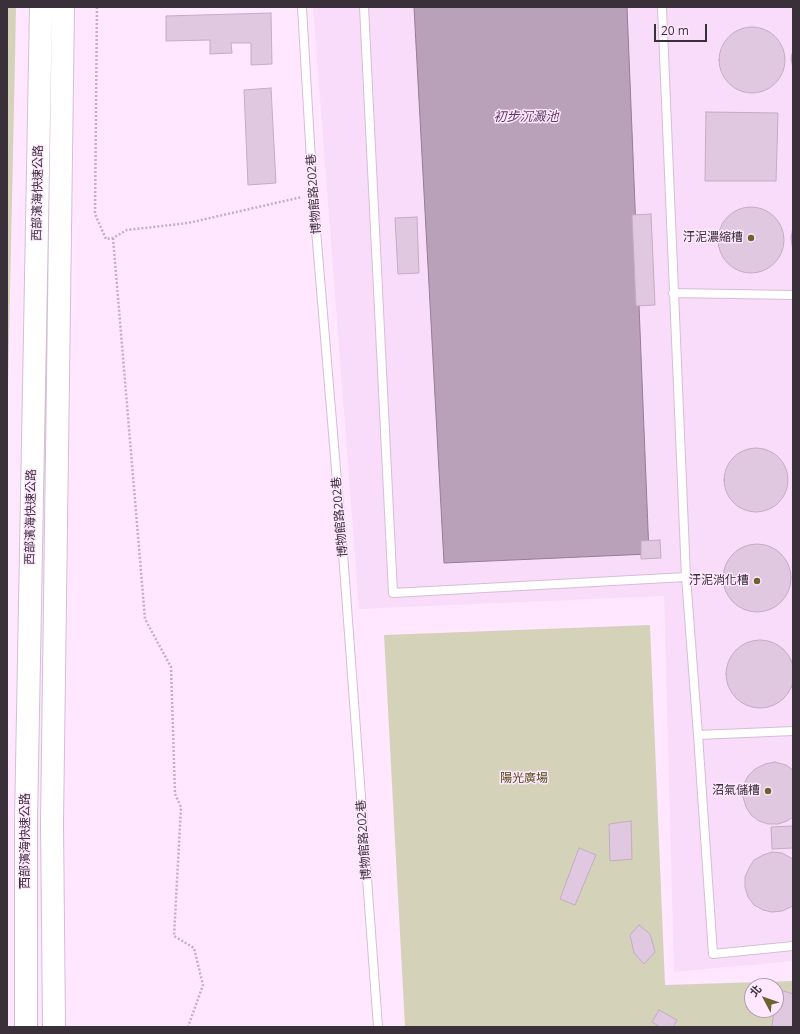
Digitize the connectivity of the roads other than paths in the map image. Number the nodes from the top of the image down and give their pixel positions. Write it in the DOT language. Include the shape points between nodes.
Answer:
graph roads {
  1 [pos="41,7"];
  2 [pos="63,7"];
  3 [pos="302,7"];
  4 [pos="364,7"];
  5 [pos="662,7"];
  6 [pos="673,292"];
  7 [pos="793,296"];
  8 [pos="686,577"];
  9 [pos="793,731"];
  10 [pos="698,735"];
  11 [pos="793,946"];
  12 [pos="26,1027"];
  13 [pos="54,1027"];
  14 [pos="378,1027"];
  1 -- 12 [label="highway, 西部濱海快速公路" via="26,814"];
  2 -- 13 [label="highway, 西部濱海快速公路" via="52,823"];
  3 -- 14 [label="lane, 博物館路202巷" via="313,194"];
  4 -- 8 [label="lane" via="393,593"];
  5 -- 6 [label="lane"];
  6 -- 7 [label="lane"];
  6 -- 8 [label="lane"];
  8 -- 10 [label="lane"];
  9 -- 10 [label="lane"];
  10 -- 11 [label="lane" via="713,954"];
}
